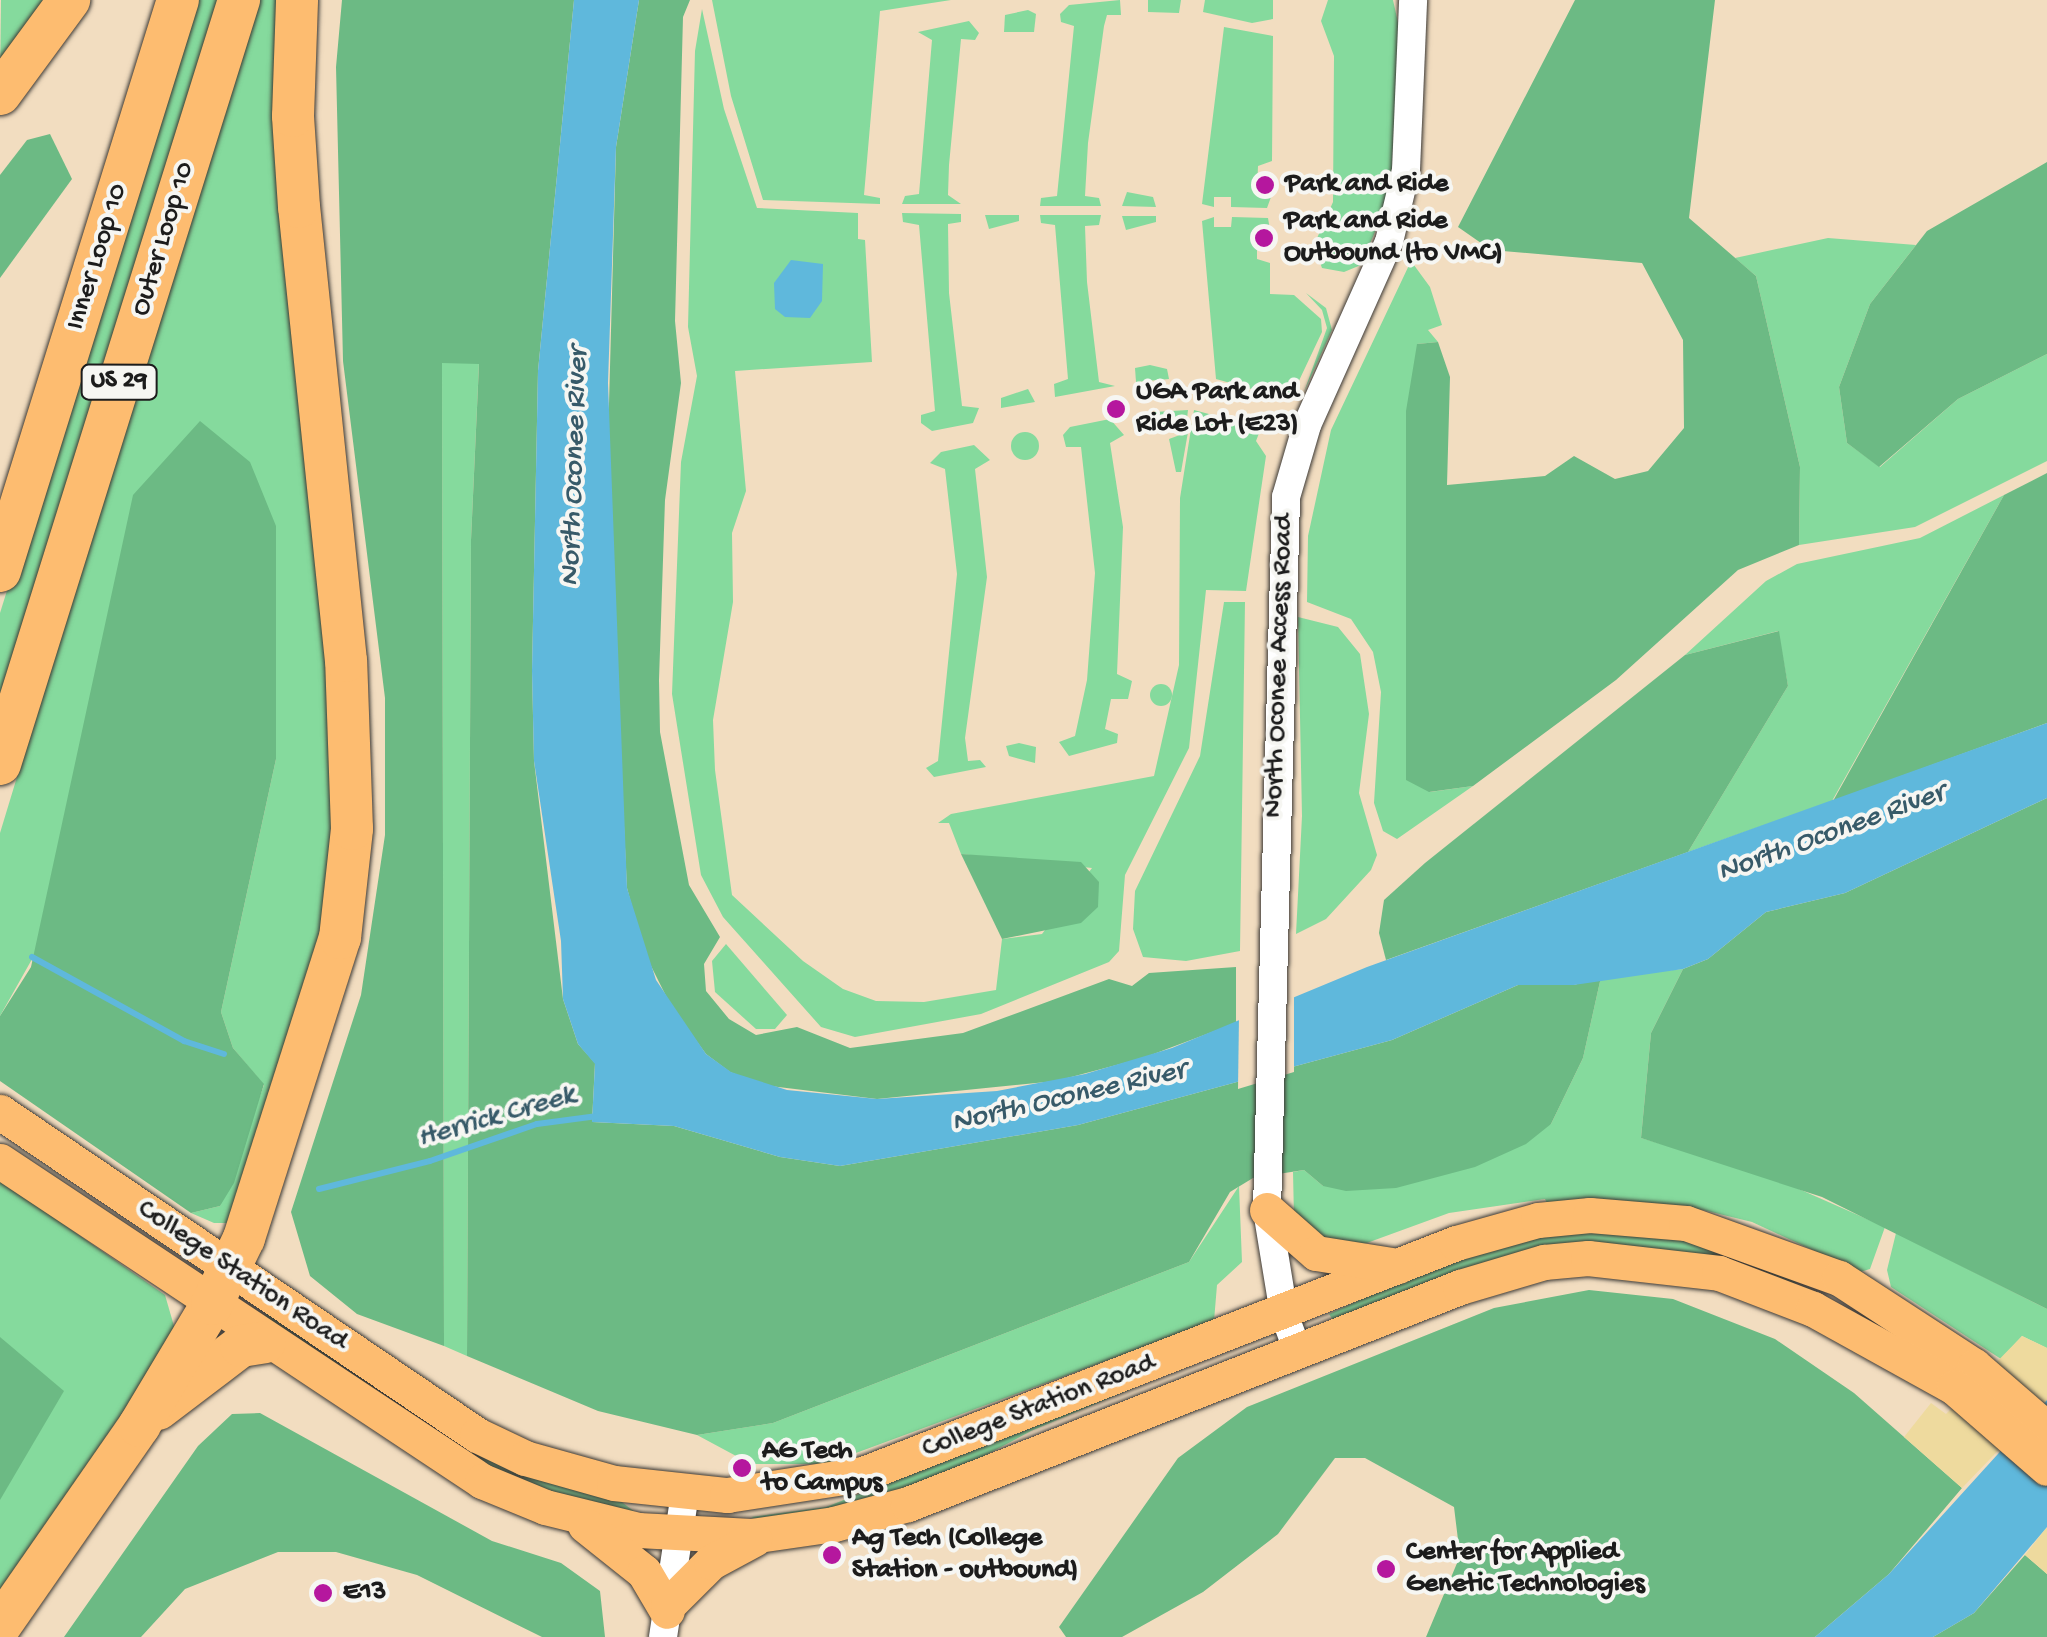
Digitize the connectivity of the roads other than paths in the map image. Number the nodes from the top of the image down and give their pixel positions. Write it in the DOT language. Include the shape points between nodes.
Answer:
graph roads {
  1 [pos="69,0"];
  2 [pos="178,0"];
  3 [pos="239,0"];
  4 [pos="297,0"];
  5 [pos="1413,0"];
  6 [pos="0,94"];
  7 [pos="0,571"];
  8 [pos="0,764"];
  9 [pos="0,1112"];
  10 [pos="0,1160"];
  11 [pos="1267,1210"];
  12 [pos="1399,1266"];
  13 [pos="221,1286"];
  14 [pos="1284,1314"];
  15 [pos="266,1342"];
  16 [pos="1298,1352"];
  17 [pos="1964,1376"];
  18 [pos="139,1426"];
  19 [pos="2047,1429"];
  20 [pos="2047,1468"];
  21 [pos="685,1493"];
  22 [pos="567,1513"];
  23 [pos="764,1534"];
  24 [pos="680,1536"];
  25 [pos="666,1618"];
  26 [pos="0,1626"];
  1 -- 6 [label="highway"];
  2 -- 7 [label="highway, Inner Loop 10 / US 29"];
  3 -- 8 [label="highway, Outer Loop 10 / US 29"];
  4 -- 13 [label="highway" via="297,189 346,662 352,830 340,938"];
  5 -- 11 [label="street, North Oconee Access Road" via="1406,170 1388,242 1307,425 1286,497"];
  9 -- 13 [label="main road, College Station Road"];
  10 -- 13 [label="main road, College Station Road"];
  11 -- 12 [label="main road" via="1316,1253"];
  11 -- 14 [label="street, North Oconee Access Road"];
  12 -- 14 [label="main road, College Station Road"];
  12 -- 17 [label="main road, College Station Road" via="1538,1220 1590,1215 1686,1223 1840,1278"];
  13 -- 15 [label="main road, College Station Road"];
  13 -- 18 [label="highway"];
  13 -- 21 [label="main road, College Station Road" via="476,1435 571,1473"];
  14 -- 16 [label="street, North Oconee Access Road"];
  14 -- 21 [label="main road, College Station Road" via="863,1474 772,1492"];
  15 -- 18 [label="highway" via="241,1346"];
  15 -- 22 [label="main road, College Station Road" via="482,1481"];
  16 -- 17 [label="main road, College Station Road" via="1498,1274 1544,1262 1628,1258 1719,1273"];
  16 -- 23 [label="main road, College Station Road" via="908,1504"];
  17 -- 19 [label="main road, College Station Road"];
  17 -- 20 [label="main road, College Station Road"];
  18 -- 26 [label="highway"];
  21 -- 24 [label="street"];
  22 -- 24 [label="main road, College Station Road"];
  22 -- 25 [label="main road" via="644,1572"];
  23 -- 24 [label="main road, College Station Road"];
  23 -- 25 [label="main road" via="711,1562"];
  24 -- 25 [label="street"];
}
